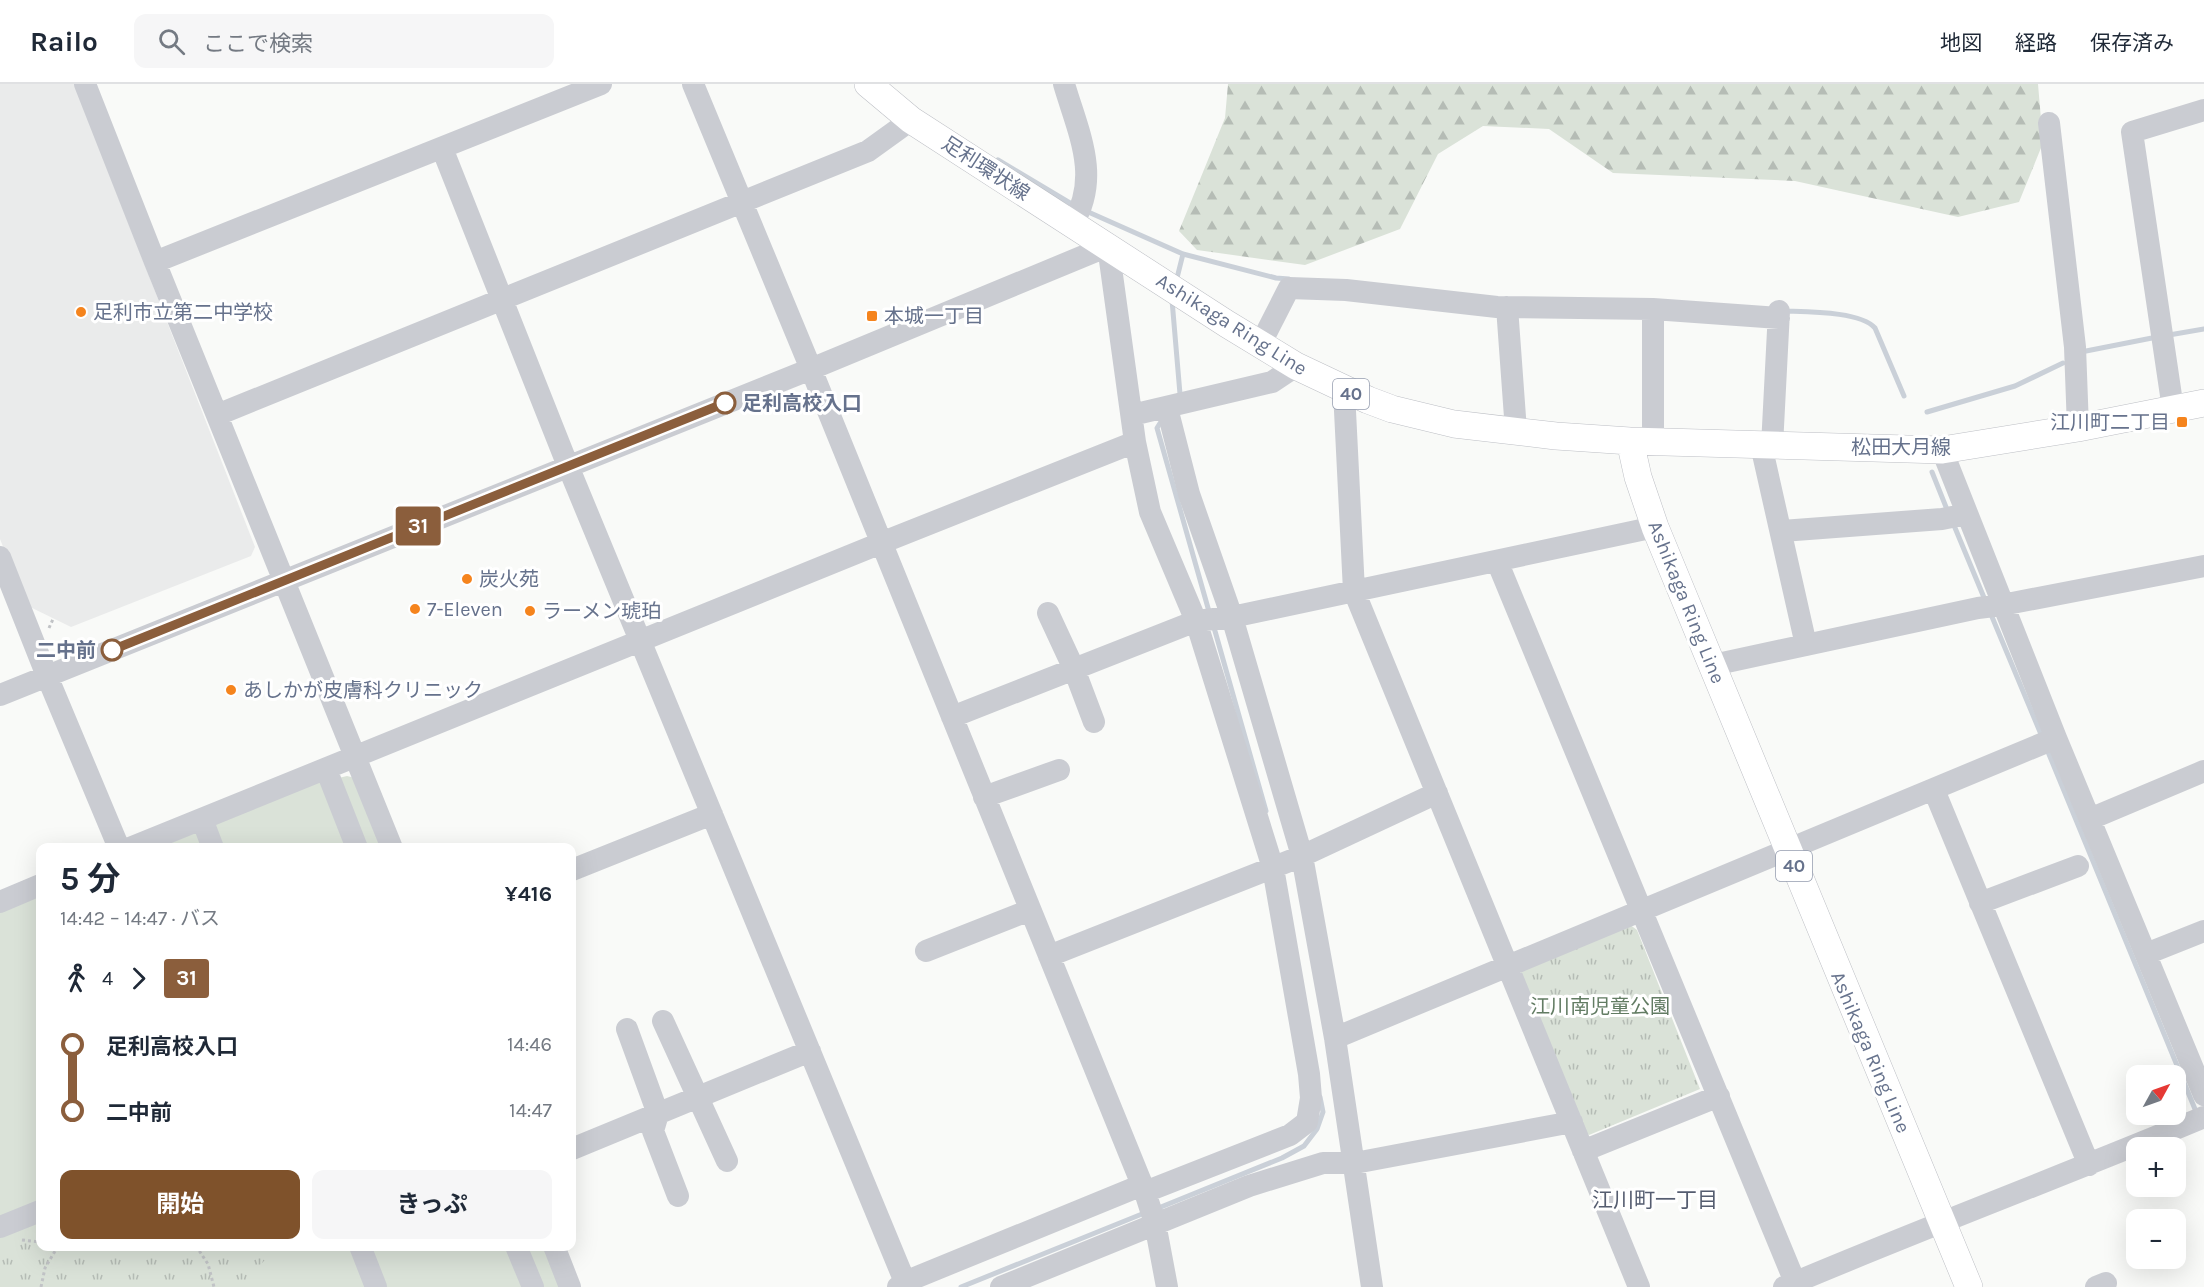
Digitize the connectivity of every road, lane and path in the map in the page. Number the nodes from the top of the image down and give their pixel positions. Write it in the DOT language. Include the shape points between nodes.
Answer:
graph roads {
  1 [pos="85,84"];
  2 [pos="601,84"];
  3 [pos="693,84"];
  4 [pos="868,84"];
  5 [pos="1064,84"];
  6 [pos="2204,110"];
  7 [pos="911,120"];
  8 [pos="2049,123"];
  9 [pos="442,148"];
  10 [pos="742,203"];
  11 [pos="1078,213"];
  12 [pos="1108,246"];
  13 [pos="155,262"];
  14 [pos="502,299"];
  15 [pos="1507,307"];
  16 [pos="1653,309"];
  17 [pos="1260,345"];
  18 [pos="1296,366"];
  19 [pos="811,369"];
  20 [pos="1344,391"];
  21 [pos="2204,403"];
  22 [pos="1167,408"];
  23 [pos="2173,409"];
  24 [pos="217,415"];
  25 [pos="1132,415"];
  26 [pos="2078,428"];
  27 [pos="1516,431"];
  28 [pos="1135,442"];
  29 [pos="1641,442"];
  30 [pos="1767,446"];
  31 [pos="1941,450"];
  32 [pos="568,466"];
  33 [pos="1955,517"];
  34 [pos="1656,527"];
  35 [pos="1782,531"];
  36 [pos="881,543"];
  37 [pos="0,557"];
  38 [pos="1497,561"];
  39 [pos="2204,566"];
  40 [pos="284,580"];
  41 [pos="1354,591"];
  42 [pos="1992,606"];
  43 [pos="1048,613"];
  44 [pos="1232,617"];
  45 [pos="1196,621"];
  46 [pos="640,641"];
  47 [pos="1806,645"];
  48 [pos="1713,665"];
  49 [pos="1074,669"];
  50 [pos="47,676"];
  51 [pos="0,695"];
  52 [pos="952,717"];
  53 [pos="1094,722"];
  54 [pos="2048,742"];
  55 [pos="355,756"];
  56 [pos="326,769"];
  57 [pos="1059,770"];
  58 [pos="2204,771"];
  59 [pos="1934,790"];
  60 [pos="1437,793"];
  61 [pos="984,797"];
  62 [pos="712,814"];
  63 [pos="202,819"];
  64 [pos="2090,819"];
  65 [pos="117,843"];
  66 [pos="142,843"];
  67 [pos="211,843"];
  68 [pos="355,843"];
  69 [pos="390,843"];
  70 [pos="1788,851"];
  71 [pos="1302,856"];
  72 [pos="2078,866"];
  73 [pos="576,868"];
  74 [pos="1273,868"];
  75 [pos="36,887"];
  76 [pos="0,902"];
  77 [pos="1980,903"];
  78 [pos="1030,910"];
  79 [pos="1642,910"];
  80 [pos="2204,931"];
  81 [pos="926,951"];
  82 [pos="2146,954"];
  83 [pos="1049,956"];
  84 [pos="1508,966"];
  85 [pos="663,1021"];
  86 [pos="627,1029"];
  87 [pos="1335,1038"];
  88 [pos="810,1051"];
  89 [pos="2204,1095"];
  90 [pos="1719,1096"];
  91 [pos="698,1097"];
  92 [pos="658,1114"];
  93 [pos="2198,1119"];
  94 [pos="1572,1122"];
  95 [pos="576,1147"];
  96 [pos="1583,1151"];
  97 [pos="728,1161"];
  98 [pos="1354,1163"];
  99 [pos="2090,1165"];
  100 [pos="1143,1189"];
  101 [pos="678,1196"];
  102 [pos="36,1213"];
  103 [pos="1942,1222"];
  104 [pos="1155,1223"];
  105 [pos="0,1227"];
  106 [pos="55,1251"];
  107 [pos="199,1251"];
  108 [pos="362,1251"];
  109 [pos="518,1251"];
  110 [pos="556,1251"];
  111 [pos="901,1284"];
  112 [pos="1792,1285"];
  113 [pos="41,1287"];
  114 [pos="214,1287"];
  115 [pos="376,1287"];
  116 [pos="533,1287"];
  117 [pos="570,1287"];
  118 [pos="1001,1287"];
  119 [pos="1167,1287"];
  120 [pos="1372,1287"];
  121 [pos="1639,1287"];
  122 [pos="1969,1287"];
  1 -- 13 [label="street"];
  2 -- 9 [label="street"];
  3 -- 10 [label="street"];
  4 -- 7 [label="main road, 足利環状線 / 40"];
  5 -- 11 [label="street" via="1086,164 1087,181"];
  6 -- 23 [label="street" via="2132,132"];
  7 -- 10 [label="street" via="868,151"];
  7 -- 11 [label="main road, 足利環状線 / 40"];
  8 -- 26 [label="street" via="2075,347"];
  9 -- 13 [label="street"];
  9 -- 14 [label="street"];
  10 -- 14 [label="street"];
  10 -- 19 [label="street"];
  11 -- 12 [label="main road, 足利環状線 / 40"];
  12 -- 17 [label="main road, Ashikaga Ring Line / 40"];
  12 -- 19 [label="street"];
  12 -- 25 [label="street"];
  13 -- 24 [label="street"];
  14 -- 24 [label="street"];
  14 -- 32 [label="street"];
  15 -- 16 [label="street"];
  15 -- 17 [label="street" via="1346,290 1288,288"];
  15 -- 27 [label="street"];
  16 -- 29 [label="street"];
  16 -- 30 [label="street" via="1779,314"];
  17 -- 18 [label="main road, Ashikaga Ring Line / 40"];
  18 -- 20 [label="main road, Ashikaga Ring Line / 40"];
  18 -- 22 [label="street" via="1272,382"];
  19 -- 32 [label="street"];
  19 -- 36 [label="street"];
  20 -- 27 [label="main road, Ashikaga Ring Line / 40" via="1444,422"];
  20 -- 41 [label="street"];
  21 -- 23 [label="main road, 松田大月線"];
  22 -- 25 [label="street"];
  22 -- 44 [label="street" via="1189,494"];
  23 -- 26 [label="main road, 松田大月線"];
  24 -- 40 [label="street"];
  25 -- 28 [label="street"];
  26 -- 31 [label="main road, 松田大月線"];
  27 -- 29 [label="main road, Ashikaga Ring Line / 40"];
  28 -- 36 [label="street"];
  28 -- 45 [label="street" via="1150,512"];
  29 -- 30 [label="main road, 松田大月線"];
  29 -- 34 [label="main road, Ashikaga Ring Line / 40" via="1638,477"];
  30 -- 31 [label="main road, 松田大月線"];
  30 -- 35 [label="street"];
  31 -- 33 [label="street"];
  32 -- 40 [label="street"];
  32 -- 46 [label="street"];
  33 -- 35 [label="street"];
  33 -- 42 [label="street"];
  34 -- 38 [label="street"];
  34 -- 48 [label="main road, Ashikaga Ring Line / 40"];
  35 -- 47 [label="street"];
  36 -- 46 [label="street"];
  36 -- 52 [label="street"];
  37 -- 50 [label="street"];
  38 -- 41 [label="street"];
  38 -- 79 [label="street"];
  39 -- 42 [label="street"];
  40 -- 50 [label="street"];
  40 -- 55 [label="street"];
  41 -- 44 [label="street"];
  41 -- 60 [label="street"];
  42 -- 47 [label="street"];
  42 -- 54 [label="street"];
  43 -- 49 [label="street"];
  44 -- 45 [label="street"];
  44 -- 71 [label="street"];
  45 -- 49 [label="street"];
  45 -- 74 [label="street"];
  46 -- 55 [label="street"];
  46 -- 62 [label="street"];
  47 -- 48 [label="street"];
  48 -- 70 [label="main road, Ashikaga Ring Line / 40"];
  49 -- 52 [label="street"];
  49 -- 53 [label="street"];
  50 -- 51 [label="street"];
  50 -- 65 [label="street"];
  52 -- 61 [label="street"];
  54 -- 59 [label="street"];
  54 -- 64 [label="street"];
  55 -- 56 [label="street"];
  55 -- 69 [label="street"];
  56 -- 63 [label="street"];
  56 -- 68 [label="street"];
  57 -- 61 [label="street"];
  58 -- 64 [label="street"];
  59 -- 70 [label="street"];
  59 -- 77 [label="street"];
  60 -- 71 [label="street"];
  60 -- 84 [label="street"];
  61 -- 78 [label="street"];
  62 -- 73 [label="street"];
  62 -- 88 [label="street"];
  63 -- 66 [label="street"];
  63 -- 67 [label="street"];
  64 -- 82 [label="street"];
  70 -- 79 [label="street"];
  70 -- 103 [label="main road, Ashikaga Ring Line / 40"];
  71 -- 74 [label="street"];
  71 -- 87 [label="street"];
  72 -- 77 [label="street"];
  74 -- 83 [label="street"];
  74 -- 100 [label="street" via="1309,1074 1307,1122 1290,1134"];
  75 -- 76 [label="street"];
  77 -- 99 [label="street"];
  78 -- 81 [label="street"];
  78 -- 83 [label="street"];
  79 -- 84 [label="street"];
  79 -- 90 [label="street"];
  80 -- 82 [label="street"];
  82 -- 89 [label="street"];
  83 -- 100 [label="street"];
  84 -- 87 [label="street"];
  84 -- 94 [label="street"];
  85 -- 91 [label="street"];
  86 -- 92 [label="street"];
  87 -- 98 [label="street"];
  88 -- 91 [label="street"];
  88 -- 111 [label="street"];
  90 -- 96 [label="street"];
  90 -- 112 [label="street"];
  91 -- 92 [label="street"];
  91 -- 97 [label="street"];
  92 -- 95 [label="street"];
  92 -- 101 [label="street" via="653,1131"];
  93 -- 99 [label="street"];
  94 -- 96 [label="street"];
  94 -- 98 [label="street"];
  96 -- 121 [label="street"];
  98 -- 104 [label="street" via="1323,1163 1249,1186"];
  98 -- 120 [label="street"];
  99 -- 103 [label="street"];
  100 -- 104 [label="street"];
  100 -- 111 [label="street"];
  102 -- 105 [label="street"];
  103 -- 112 [label="street"];
  103 -- 122 [label="main road, Ashikaga Ring Line / 40"];
  104 -- 118 [label="street"];
  104 -- 119 [label="street"];
  106 -- 113 [label="path" via="45,1268"];
  107 -- 114 [label="path" via="208,1264"];
  108 -- 115 [label="street"];
  109 -- 116 [label="street"];
  110 -- 117 [label="street"];
}
